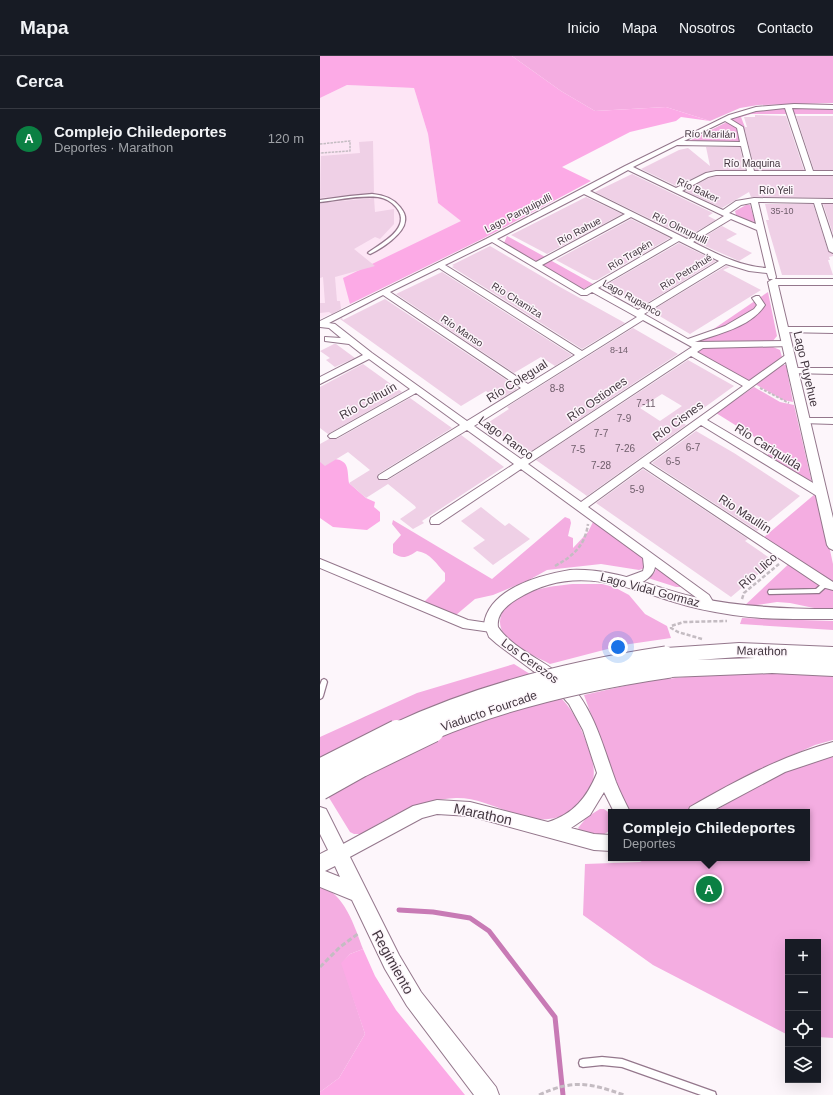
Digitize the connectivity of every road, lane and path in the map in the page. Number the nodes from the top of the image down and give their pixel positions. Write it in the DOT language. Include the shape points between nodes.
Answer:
graph roads {
  1 [pos="788,106"];
  2 [pos="833,106"];
  3 [pos="725,119"];
  4 [pos="676,143"];
  5 [pos="320,144"];
  6 [pos="744,144"];
  7 [pos="320,153"];
  8 [pos="627,167"];
  9 [pos="751,173"];
  10 [pos="810,173"];
  11 [pos="833,173"];
  12 [pos="586,191"];
  13 [pos="676,191"];
  14 [pos="754,200"];
  15 [pos="817,200"];
  16 [pos="320,201"];
  17 [pos="833,201"];
  18 [pos="722,213"];
  19 [pos="631,214"];
  20 [pos="730,216"];
  21 [pos="761,229"];
  22 [pos="678,238"];
  23 [pos="492,239"];
  24 [pos="687,242"];
  25 [pos="833,251"];
  26 [pos="370,253"];
  27 [pos="725,261"];
  28 [pos="440,265"];
  29 [pos="536,265"];
  30 [pos="770,271"];
  31 [pos="773,282"];
  32 [pos="833,282"];
  33 [pos="592,288"];
  34 [pos="384,292"];
  35 [pos="756,298"];
  36 [pos="641,316"];
  37 [pos="320,324"];
  38 [pos="335,328"];
  39 [pos="784,330"];
  40 [pos="833,330"];
  41 [pos="324,340"];
  42 [pos="351,341"];
  43 [pos="687,342"];
  44 [pos="700,346"];
  45 [pos="788,350"];
  46 [pos="690,352"];
  47 [pos="369,355"];
  48 [pos="582,355"];
  49 [pos="793,371"];
  50 [pos="833,371"];
  51 [pos="320,381"];
  52 [pos="751,385"];
  53 [pos="528,388"];
  54 [pos="417,389"];
  55 [pos="801,405"];
  56 [pos="702,421"];
  57 [pos="805,421"];
  58 [pos="833,421"];
  59 [pos="467,426"];
  60 [pos="333,436"];
  61 [pos="643,463"];
  62 [pos="521,465"];
  63 [pos="383,477"];
  64 [pos="821,494"];
  65 [pos="581,507"];
  66 [pos="591,514"];
  67 [pos="435,521"];
  68 [pos="833,545"];
  69 [pos="648,555"];
  70 [pos="787,557"];
  71 [pos="320,563"];
  72 [pos="547,579"];
  73 [pos="628,582"];
  74 [pos="830,585"];
  75 [pos="771,592"];
  76 [pos="742,598"];
  77 [pos="709,605"];
  78 [pos="833,614"];
  79 [pos="730,619"];
  80 [pos="491,628"];
  81 [pos="707,640"];
  82 [pos="833,654"];
  83 [pos="668,662"];
  84 [pos="833,668"];
  85 [pos="324,682"];
  86 [pos="320,696"];
  87 [pos="833,749"];
  88 [pos="320,770"];
  89 [pos="605,773"];
  90 [pos="320,789"];
  91 [pos="621,809"];
  92 [pos="701,809"];
  93 [pos="320,815"];
  94 [pos="548,830"];
  95 [pos="608,843"];
  96 [pos="340,854"];
  97 [pos="320,864"];
  98 [pos="320,878"];
  99 [pos="358,893"];
  100 [pos="359,933"];
  101 [pos="320,967"];
  102 [pos="583,1063"];
  103 [pos="488,1095"];
  104 [pos="539,1095"];
  105 [pos="624,1095"];
  106 [pos="712,1095"];
  1 -- 2 [label="street, Lago Panguipulli"];
  1 -- 3 [label="street, Lago Panguipulli" via="754,109"];
  1 -- 10 [label="street"];
  3 -- 4 [label="street, Lago Panguipulli"];
  3 -- 6 [label="street" via="740,127"];
  4 -- 6 [label="street, Río Marilán"];
  4 -- 8 [label="street, Lago Panguipulli"];
  5 -- 7 [label="path" via="350,141 350,151"];
  6 -- 9 [label="street"];
  8 -- 12 [label="street, Lago Panguipulli"];
  8 -- 13 [label="street, Río Baker"];
  9 -- 10 [label="street, Río Maquina"];
  9 -- 13 [label="street, Río Maquina" via="710,174"];
  10 -- 11 [label="street, Río Maquina"];
  12 -- 19 [label="street, Río Olmupulli"];
  12 -- 23 [label="street, Lago Panguipulli"];
  13 -- 18 [label="street, Río Baker"];
  14 -- 15 [label="street, Río Yeli"];
  14 -- 18 [label="street, Río Yeli" via="739,203"];
  14 -- 21 [label="street, Lago Puyehue"];
  15 -- 17 [label="street, Río Yeli"];
  15 -- 25 [label="street"];
  16 -- 26 [label="lane" via="377,196 389,199 395,204 402,212 404,221 398,233"];
  18 -- 20 [label="street, Río Baker"];
  19 -- 22 [label="street, Río Olmupulli"];
  19 -- 29 [label="street, Río Rahue"];
  20 -- 21 [label="street, Río Baker"];
  20 -- 24 [label="street"];
  21 -- 30 [label="street, Lago Puyehue"];
  22 -- 24 [label="street, Río Olmupulli"];
  22 -- 33 [label="street, Río Trapén"];
  23 -- 28 [label="street, Lago Panguipulli"];
  23 -- 29 [label="street, Lago Rupanco"];
  24 -- 27 [label="street, Río Olmupulli"];
  27 -- 30 [label="street, Río Olmupulli" via="749,269"];
  27 -- 36 [label="street, Río Petrohué"];
  28 -- 34 [label="street, Lago Panguipulli"];
  28 -- 48 [label="street, Rio Chamiza"];
  29 -- 33 [label="street, Lago Rupanco" via="584,293"];
  30 -- 31 [label="street, Lago Puyehue"];
  31 -- 32 [label="street"];
  31 -- 39 [label="street, Lago Puyehue"];
  33 -- 36 [label="street, Lago Rupanco"];
  34 -- 37 [label="street, Lago Panguipulli"];
  34 -- 53 [label="street, Río Manso"];
  35 -- 43 [label="street" via="760,308 752,315 728,328"];
  36 -- 43 [label="street, Lago Rupanco"];
  36 -- 48 [label="street, Río Colegual"];
  37 -- 38 [label="street" via="328,324"];
  38 -- 41 [label="street" via="335,334"];
  38 -- 42 [label="street, Lago Ranco"];
  39 -- 40 [label="street"];
  39 -- 45 [label="street, Lago Puyehue"];
  41 -- 42 [label="street"];
  42 -- 47 [label="street, Lago Ranco"];
  43 -- 44 [label="street, Lago Rupanco"];
  44 -- 45 [label="street, Río Ostiones"];
  44 -- 46 [label="street, Río Ostiones"];
  45 -- 49 [label="street, Lago Puyehue"];
  45 -- 52 [label="street, Río Cisnes"];
  46 -- 52 [label="street"];
  46 -- 62 [label="street, Río Ostiones"];
  47 -- 51 [label="street"];
  47 -- 54 [label="street, Lago Ranco"];
  48 -- 53 [label="street, Río Colegual"];
  49 -- 50 [label="street"];
  49 -- 55 [label="street, Lago Puyehue"];
  52 -- 55 [label="path" via="783,401"];
  52 -- 56 [label="street, Río Cisnes"];
  53 -- 59 [label="street, Río Colegual"];
  54 -- 59 [label="street, Lago Ranco"];
  54 -- 60 [label="street, Río Coihuín"];
  55 -- 57 [label="street, Lago Puyehue"];
  56 -- 61 [label="street, Río Cisnes"];
  56 -- 64 [label="street, Río Cariquilda"];
  57 -- 58 [label="street"];
  57 -- 64 [label="street, Lago Puyehue"];
  59 -- 62 [label="street, Lago Ranco"];
  59 -- 63 [label="street, Río Colegual"];
  61 -- 65 [label="street, Río Cisnes"];
  61 -- 70 [label="street, Rio Maullín"];
  62 -- 65 [label="street, Lago Ranco"];
  62 -- 67 [label="street, Río Ostiones"];
  64 -- 68 [label="street, Lago Puyehue"];
  65 -- 66 [label="street, Lago Ranco"];
  66 -- 69 [label="street, Lago Ranco"];
  66 -- 72 [label="path" via="587,532 577,551 552,569"];
  69 -- 73 [label="street" via="651,565 649,572 642,578"];
  69 -- 77 [label="street, Lago Ranco" via="705,598"];
  70 -- 74 [label="street, Rio Maullín"];
  70 -- 76 [label="path, Río Llico" via="744,593"];
  71 -- 80 [label="street, Los Cerezos" via="460,622 479,628"];
  72 -- 73 [label="street, Lago Vidal Gormaz" via="593,575"];
  72 -- 80 [label="street, Lago Vidal Gormaz" via="505,599 493,613"];
  73 -- 77 [label="street, Lago Vidal Gormaz"];
  74 -- 75 [label="lane" via="817,591"];
  77 -- 78 [label="street, Lago Vidal Gormaz" via="755,612"];
  79 -- 81 [label="path" via="719,622 685,621 671,626 678,632"];
  80 -- 89 [label="street, Los Cerezos" via="498,638 565,687 577,702 587,721"];
  82 -- 83 [label="main road, Marathon" via="739,650"];
  83 -- 84 [label="main road, Marathon"];
  83 -- 88 [label="main road, Viaducto Fourcade, bridge" via="577,669 488,694 399,729"];
  83 -- 90 [label="main road, Viaducto Fourcade, bridge" via="486,710 415,739"];
  85 -- 86 [label="lane"];
  87 -- 92 [label="street" via="774,769"];
  89 -- 91 [label="street, Los Cerezos"];
  89 -- 94 [label="street" via="598,792 588,807 573,820"];
  93 -- 96 [label="main road, Regimiento"];
  94 -- 95 [label="street, Marathon" via="594,842"];
  94 -- 96 [label="street, Marathon" via="470,808 437,807 419,811"];
  96 -- 97 [label="main road"];
  96 -- 99 [label="main road, Regimiento"];
  98 -- 99 [label="main road"];
  99 -- 103 [label="main road, Regimiento" via="392,962 414,999"];
  100 -- 101 [label="path"];
  102 -- 106 [label="lane" via="602,1060 622,1063"];
  104 -- 105 [label="path" via="558,1086 590,1083"];
}
